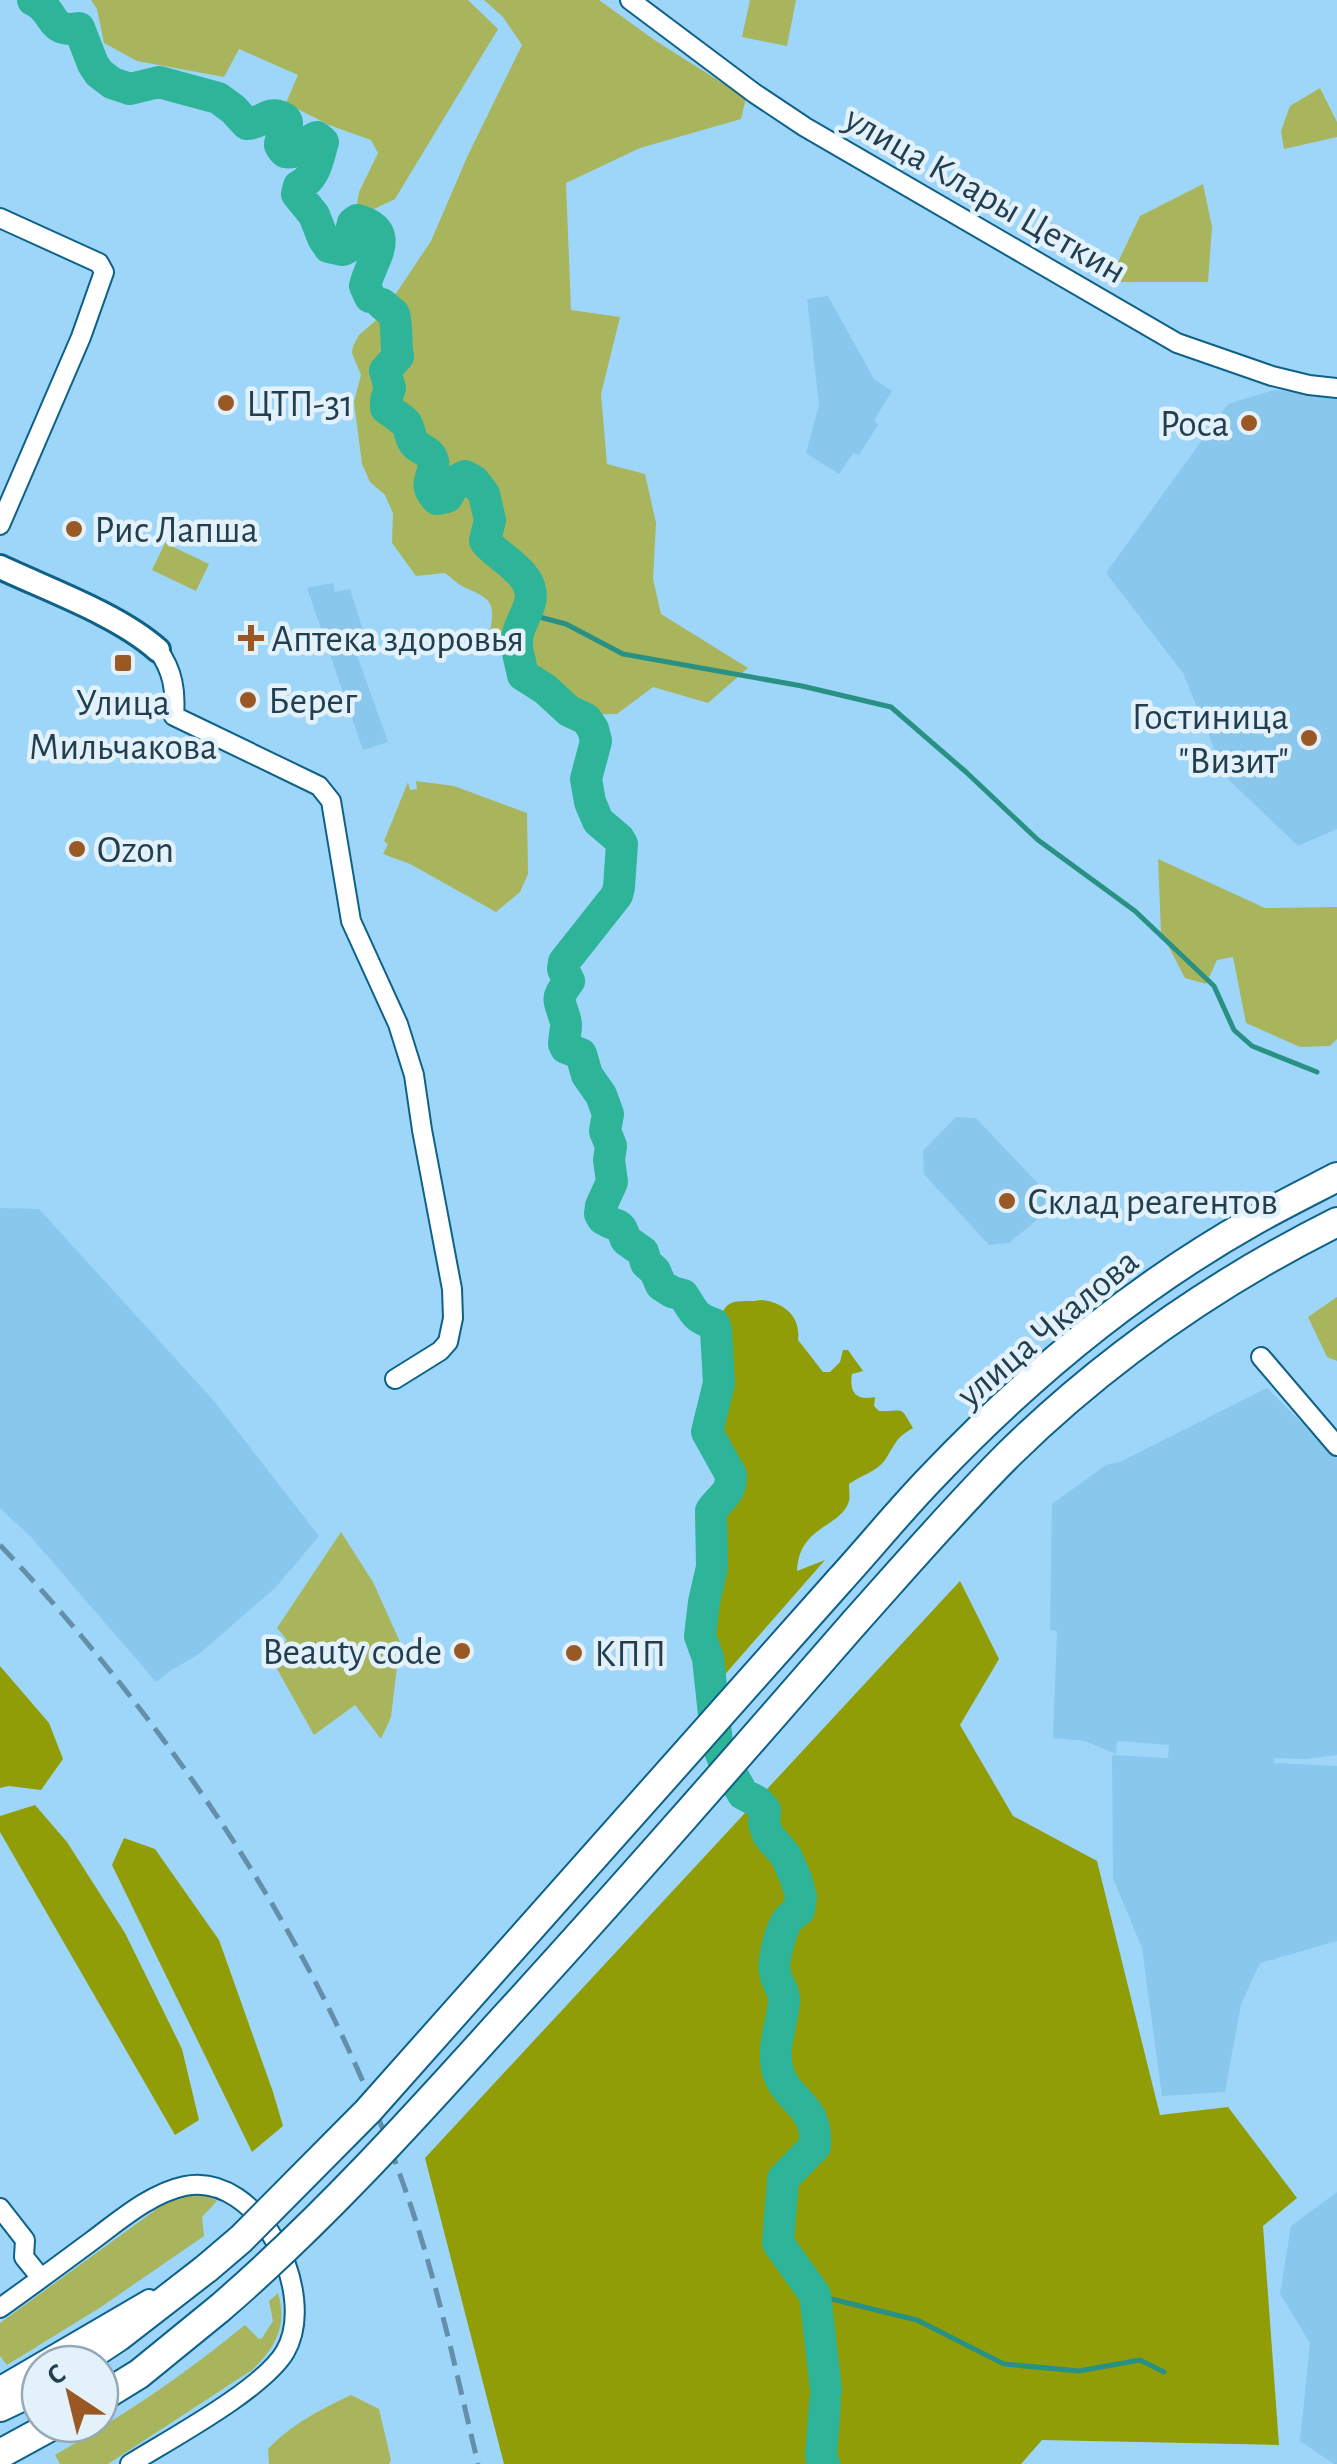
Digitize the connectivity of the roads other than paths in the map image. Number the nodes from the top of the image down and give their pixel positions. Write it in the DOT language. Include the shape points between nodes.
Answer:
graph roads {
  1 [pos="630,0"];
  2 [pos="0,218"];
  3 [pos="1337,388"];
  4 [pos="0,524"];
  5 [pos="0,567"];
  6 [pos="158,650"];
  7 [pos="1337,1177"];
  8 [pos="1337,1222"];
  9 [pos="1260,1356"];
  10 [pos="395,1379"];
  11 [pos="1337,1446"];
  12 [pos="0,2208"];
  13 [pos="207,2268"];
  14 [pos="41,2278"];
  15 [pos="0,2308"];
  16 [pos="107,2344"];
  17 [pos="0,2386"];
  18 [pos="120,2386"];
  19 [pos="130,2464"];
  1 -- 3 [label="street, улица Клары Цеткин" via="805,128 1177,343 1272,376"];
  2 -- 4 [label="street" via="99,263 104,272"];
  5 -- 6 [label="street" via="116,622"];
  6 -- 10 [label="street" via="172,677 174,716 319,786 330,802 351,921 414,1075 452,1289 448,1342"];
  7 -- 13 [label="main road, улица Чкалова, bridge" via="1184,1264 1080,1341 986,1424 368,2112"];
  8 -- 18 [label="main road, улица Чкалова, bridge" via="1207,1294 1012,1452 445,2084 297,2238"];
  9 -- 11 [label="street"];
  12 -- 14 [label="street" via="26,2240 24,2257"];
  13 -- 16 [label="main road, улица Чкалова"];
  13 -- 17 [label="street"];
  14 -- 15 [label="street"];
  14 -- 19 [label="street" via="141,2206 194,2184 242,2199 276,2245 295,2312 283,2355 242,2392"];
}
